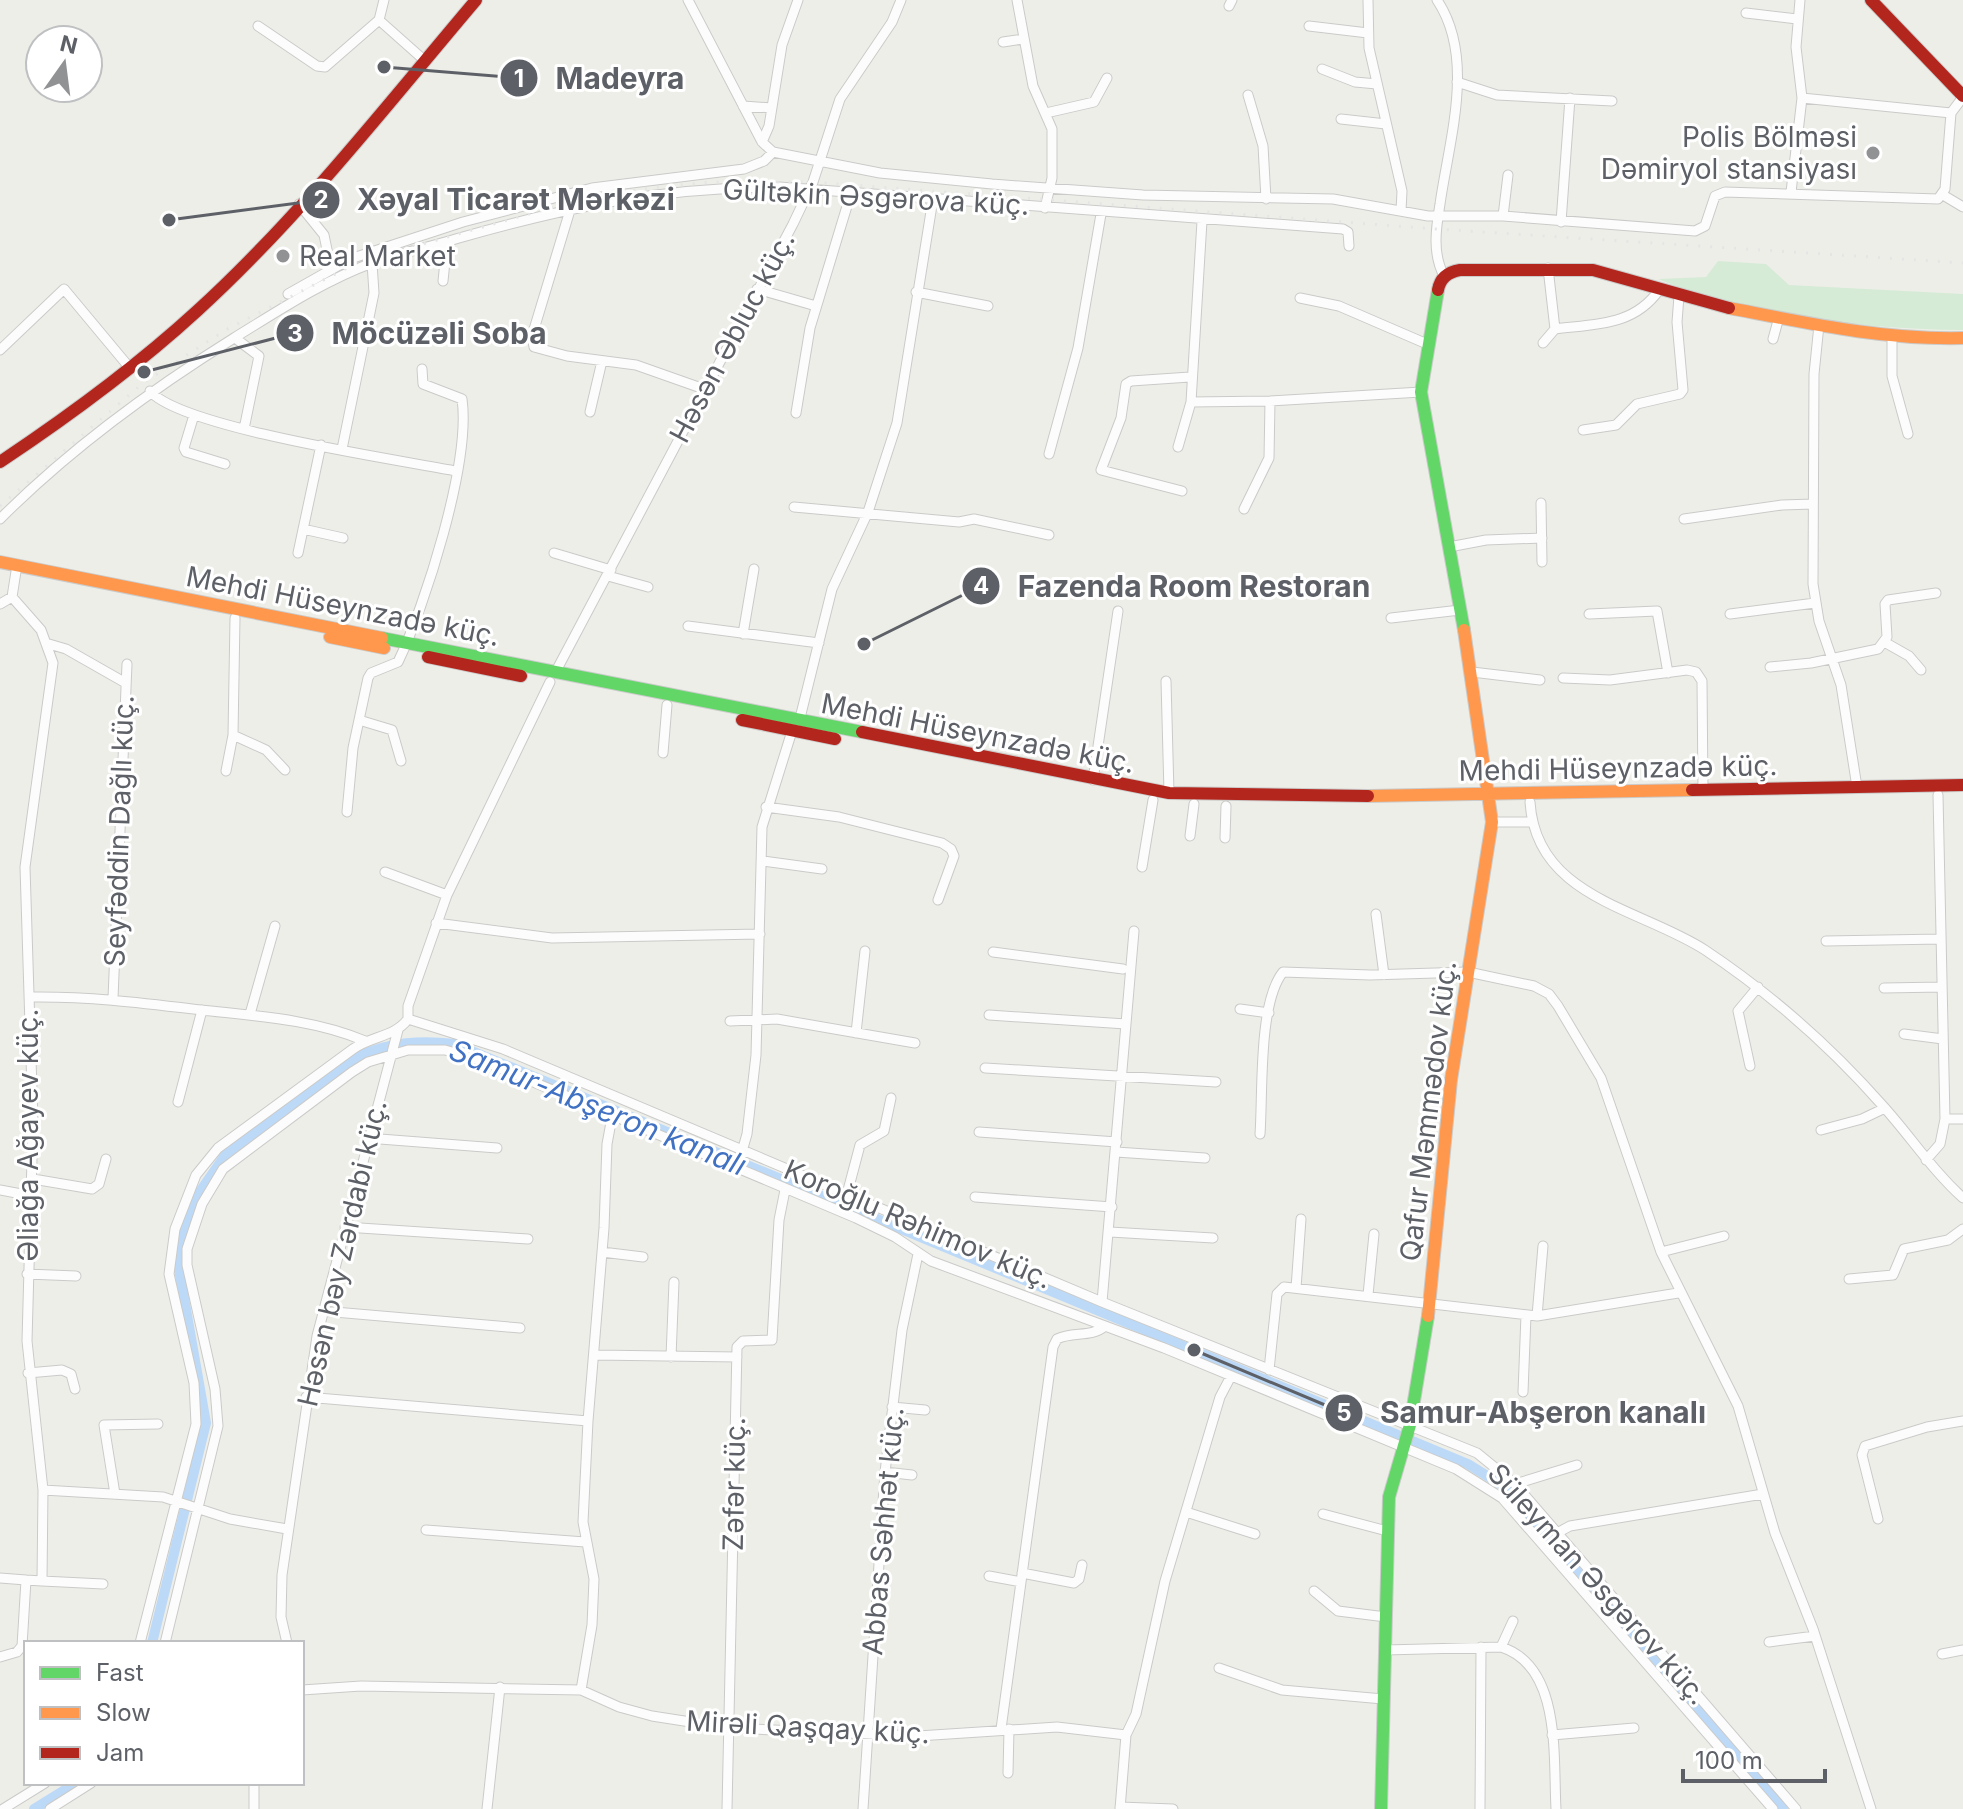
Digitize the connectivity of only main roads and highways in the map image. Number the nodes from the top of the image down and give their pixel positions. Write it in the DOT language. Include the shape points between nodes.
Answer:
graph roads {
  1 [pos="476,0"];
  2 [pos="1871,0"];
  3 [pos="1963,96"];
  4 [pos="1963,338"];
  5 [pos="0,462"];
  6 [pos="0,562"];
  7 [pos="16,570"];
  8 [pos="0,572"];
  9 [pos="403,647"];
  10 [pos="553,678"];
  11 [pos="796,726"];
  12 [pos="1963,785"];
  13 [pos="1963,794"];
  14 [pos="1491,799"];
  15 [pos="1381,1809"];
  1 -- 5 [label="main road" via="299,204 196,312"];
  2 -- 3 [label="main road"];
  4 -- 14 [label="main road, Qafur Məmmədov küç." via="1892,337 1819,325 1679,296 1614,274 1548,268 1460,270 1444,276 1436,292 1421,392"];
  6 -- 7 [label="main road, Mehdi Hüseynzadə küç."];
  7 -- 8 [label="main road, Mehdi Hüseynzadə küç."];
  7 -- 9 [label="main road, Mehdi Hüseynzadə küç."];
  7 -- 9 [label="main road, Mehdi Hüseynzadə küç." via="235,618"];
  9 -- 10 [label="main road, Mehdi Hüseynzadə küç."];
  10 -- 11 [label="main road, Mehdi Hüseynzadə küç."];
  10 -- 11 [label="main road, Mehdi Hüseynzadə küç." via="667,705"];
  11 -- 14 [label="main road, Mehdi Hüseynzadə küç." via="1169,793"];
  11 -- 14 [label="main road, Mehdi Hüseynzadə küç." via="1153,800 1226,806"];
  12 -- 14 [label="main road, Mehdi Hüseynzadə küç."];
  13 -- 14 [label="main road, Mehdi Hüseynzadə küç."];
  14 -- 15 [label="main road, Qafur Məmmədov küç." via="1492,822 1451,1080 1430,1302 1410,1425 1391,1484"];
}
